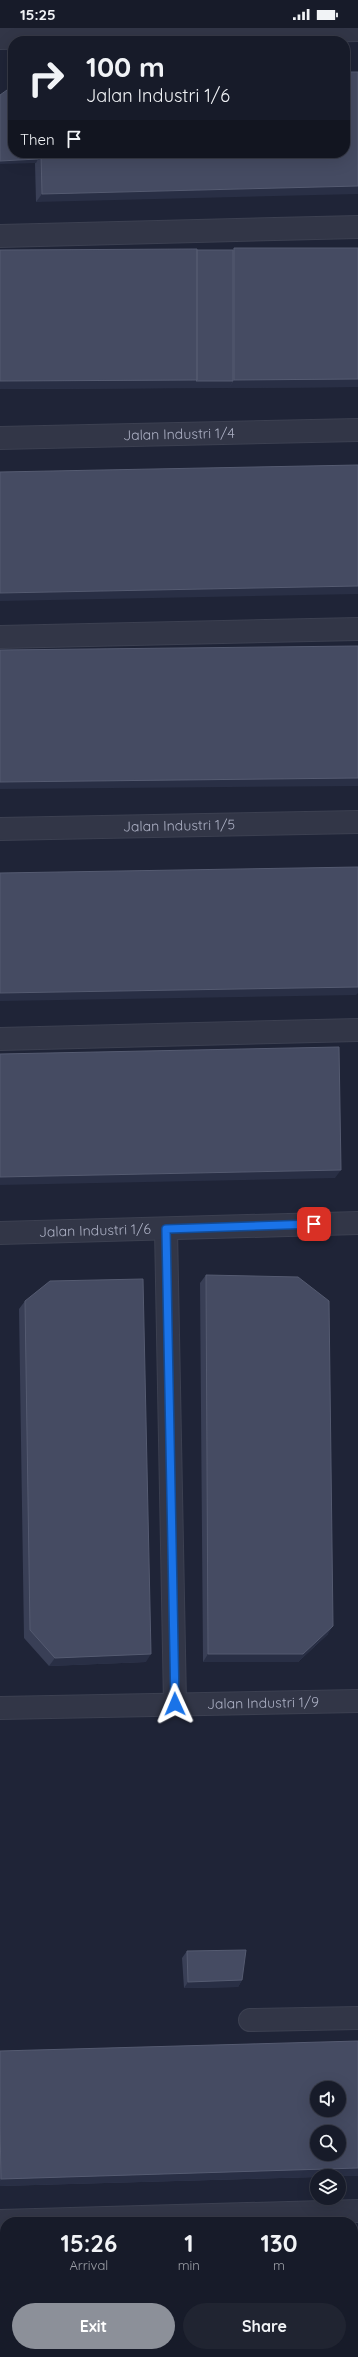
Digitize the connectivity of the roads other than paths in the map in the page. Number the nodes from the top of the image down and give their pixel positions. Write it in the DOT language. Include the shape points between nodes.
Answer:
graph roads {
  1 [pos="358,30"];
  2 [pos="90,36"];
  3 [pos="358,227"];
  4 [pos="0,236"];
  5 [pos="358,430"];
  6 [pos="0,438"];
  7 [pos="358,629"];
  8 [pos="0,637"];
  9 [pos="358,822"];
  10 [pos="0,829"];
  11 [pos="358,1030"];
  12 [pos="0,1039"];
  13 [pos="358,1223"];
  14 [pos="166,1229"];
  15 [pos="0,1233"];
  16 [pos="358,1701"];
  17 [pos="175,1704"];
  18 [pos="0,1708"];
  19 [pos="358,2018"];
  20 [pos="250,2020"];
  21 [pos="358,2211"];
  22 [pos="143,2217"];
  1 -- 2 [label="street"];
  3 -- 4 [label="street"];
  5 -- 6 [label="street, Jalan Industri 1/4"];
  7 -- 8 [label="street"];
  9 -- 10 [label="street, Jalan Industri 1/5"];
  11 -- 12 [label="street"];
  13 -- 14 [label="street, Jalan Industri 1/6"];
  14 -- 15 [label="street, Jalan Industri 1/6"];
  14 -- 17 [label="street"];
  16 -- 17 [label="street, Jalan Industri 1/9"];
  17 -- 18 [label="street, Jalan Industri 1/9"];
  19 -- 20 [label="street"];
  21 -- 22 [label="street"];
}
